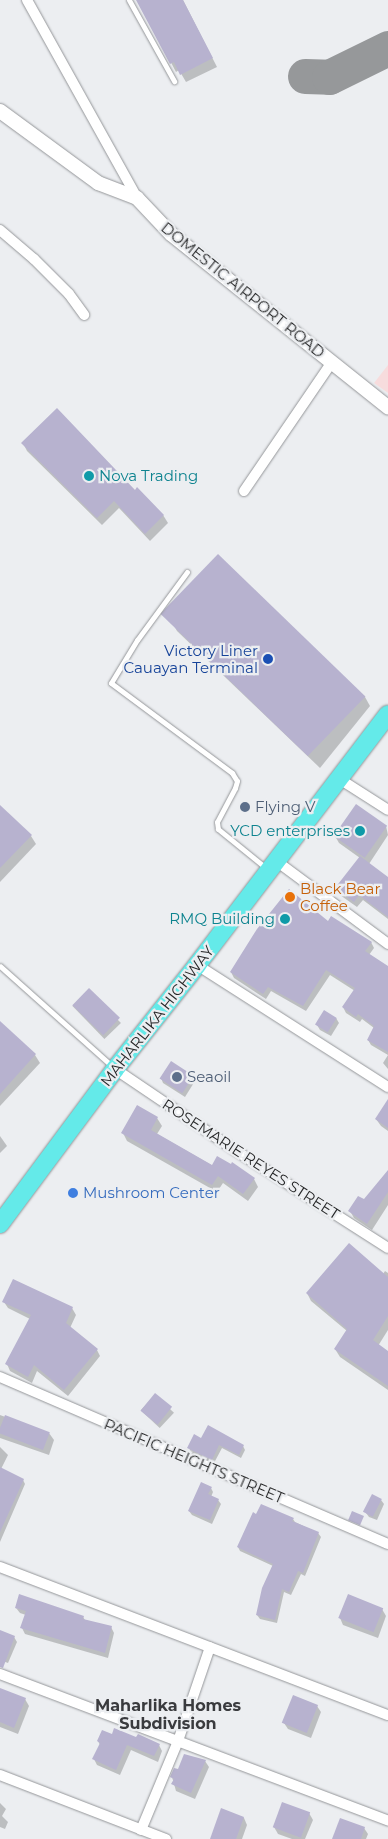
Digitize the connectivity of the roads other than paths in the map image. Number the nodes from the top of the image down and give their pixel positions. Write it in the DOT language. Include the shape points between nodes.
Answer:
graph roads {
  1 [pos="27,0"];
  2 [pos="129,0"];
  3 [pos="174,81"];
  4 [pos="0,111"];
  5 [pos="137,198"];
  6 [pos="0,230"];
  7 [pos="84,315"];
  8 [pos="332,362"];
  9 [pos="388,406"];
  10 [pos="244,491"];
  11 [pos="187,572"];
  12 [pos="388,714"];
  13 [pos="338,778"];
  14 [pos="388,810"];
  15 [pos="272,865"];
  16 [pos="388,944"];
  17 [pos="197,965"];
  18 [pos="0,966"];
  19 [pos="115,1069"];
  20 [pos="388,1087"];
  21 [pos="0,1224"];
  22 [pos="388,1248"];
  23 [pos="0,1377"];
  24 [pos="388,1544"];
  25 [pos="0,1567"];
  26 [pos="210,1647"];
  27 [pos="0,1674"];
  28 [pos="388,1714"];
  29 [pos="178,1741"];
  30 [pos="0,1775"];
  31 [pos="388,1821"];
  32 [pos="141,1830"];
  33 [pos="166,1839"];
  1 -- 5 [label="street, DOMESTIC AIRPORT ROAD"];
  2 -- 3 [label="lane"];
  4 -- 5 [label="street" via="98,183"];
  5 -- 8 [label="street, DOMESTIC AIRPORT ROAD" via="171,234"];
  6 -- 7 [label="street" via="70,294"];
  8 -- 9 [label="street, DOMESTIC AIRPORT ROAD"];
  8 -- 10 [label="street"];
  11 -- 15 [label="lane" via="110,683 232,773 237,781 217,822 218,829"];
  12 -- 13 [label="highway, MAHARLIKA HIGHWAY"];
  13 -- 14 [label="street"];
  13 -- 15 [label="highway, MAHARLIKA HIGHWAY"];
  15 -- 16 [label="street"];
  15 -- 17 [label="highway, MAHARLIKA HIGHWAY"];
  17 -- 19 [label="highway, MAHARLIKA HIGHWAY"];
  17 -- 20 [label="street"];
  18 -- 19 [label="lane"];
  19 -- 21 [label="highway, MAHARLIKA HIGHWAY"];
  19 -- 22 [label="street, ROSEMARIE REYES STREET"];
  23 -- 24 [label="street, PACIFIC HEIGHTS STREET"];
  25 -- 26 [label="street"];
  26 -- 28 [label="street"];
  26 -- 29 [label="street"];
  27 -- 29 [label="street"];
  29 -- 31 [label="street"];
  29 -- 32 [label="street"];
  30 -- 32 [label="street"];
  32 -- 33 [label="street"];
}
